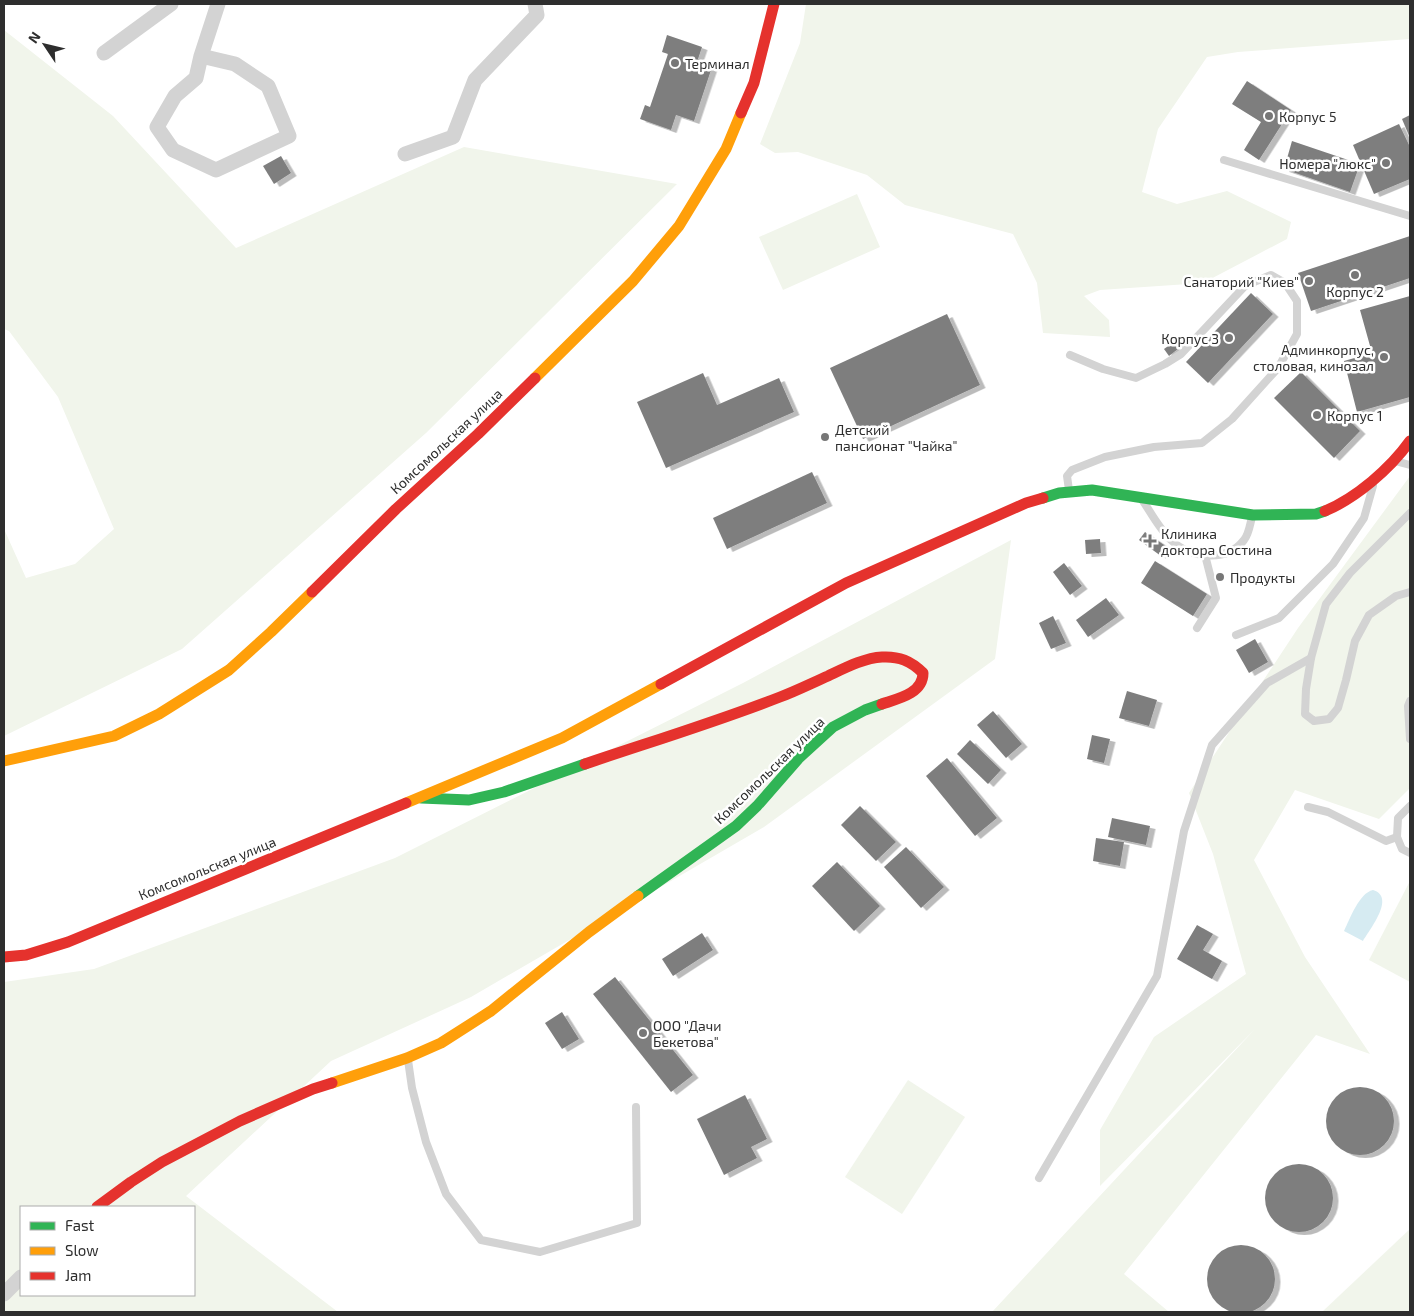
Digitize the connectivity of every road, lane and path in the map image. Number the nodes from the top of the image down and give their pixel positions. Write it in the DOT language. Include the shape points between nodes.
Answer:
graph roads {
  1 [pos="171,4"];
  2 [pos="218,4"];
  3 [pos="539,4"];
  4 [pos="774,4"];
  5 [pos="104,53"];
  6 [pos="201,56"];
  7 [pos="405,154"];
  8 [pos="1224,160"];
  9 [pos="1410,216"];
  10 [pos="1070,356"];
  11 [pos="1410,440"];
  12 [pos="1393,460"];
  13 [pos="1410,466"];
  14 [pos="1374,479"];
  15 [pos="1069,492"];
  16 [pos="1140,498"];
  17 [pos="1410,513"];
  18 [pos="1253,515"];
  19 [pos="1205,555"];
  20 [pos="1410,592"];
  21 [pos="1197,628"];
  22 [pos="1236,635"];
  23 [pos="1311,658"];
  24 [pos="1410,701"];
  25 [pos="1410,739"];
  26 [pos="4,761"];
  27 [pos="418,798"];
  28 [pos="1410,806"];
  29 [pos="1308,807"];
  30 [pos="1397,837"];
  31 [pos="1410,853"];
  32 [pos="4,957"];
  33 [pos="407,1058"];
  34 [pos="636,1107"];
  35 [pos="1039,1178"];
  36 [pos="98,1206"];
  37 [pos="20,1278"];
  38 [pos="4,1294"];
  1 -- 5 [label="street"];
  2 -- 6 [label="street"];
  3 -- 7 [label="street" via="537,14 475,80 453,137"];
  4 -- 26 [label="main road, Комсомольская улица" via="754,83 726,149 679,226 633,281 478,434 229,670 159,714 114,736"];
  6 -- 6 [label="street" via="235,64 268,86 289,136 216,170 173,150 157,127 175,96 196,78"];
  8 -- 9 [label="lane"];
  10 -- 15 [label="lane" via="1136,378 1180,354 1244,287 1254,282 1271,275 1285,283 1297,301 1297,334 1278,368 1232,419 1202,442 1105,457 1072,470 1067,476"];
  11 -- 12 [label="main road"];
  12 -- 13 [label="lane"];
  12 -- 14 [label="main road"];
  14 -- 18 [label="main road" via="1349,498 1316,514"];
  14 -- 22 [label="lane" via="1364,518 1333,564 1279,618"];
  15 -- 16 [label="main road, Комсомольская улица" via="1092,490"];
  15 -- 27 [label="main road, Комсомольская улица" via="1026,503 846,583 562,738"];
  16 -- 18 [label="main road, Комсомольская улица"];
  16 -- 19 [label="lane" via="1171,540 1186,550"];
  17 -- 23 [label="lane" via="1350,573 1326,604"];
  18 -- 19 [label="lane" via="1245,539 1234,549 1221,555"];
  19 -- 21 [label="lane" via="1216,598"];
  20 -- 23 [label="lane" via="1396,596 1369,614 1355,641 1338,708 1329,719 1314,721 1305,714"];
  23 -- 35 [label="lane" via="1267,683 1212,745 1184,832 1157,976"];
  24 -- 25 [label="lane"];
  27 -- 32 [label="main road, Комсомольская улица" via="68,942 26,955"];
  27 -- 33 [label="main road, Комсомольская улица" via="469,800 504,792 749,708 865,660 899,658 923,673 920,684 910,694 865,710 833,727 799,758 736,826 589,932 491,1011 441,1043"];
  28 -- 30 [label="lane" via="1398,818"];
  29 -- 30 [label="lane" via="1328,812 1386,841"];
  30 -- 31 [label="lane" via="1402,849"];
  33 -- 34 [label="lane" via="426,1142 446,1194 481,1240 540,1252 637,1223"];
  33 -- 36 [label="main road, Комсомольская улица" via="313,1089 240,1121 162,1162"];
  37 -- 38 [label="street"];
}
